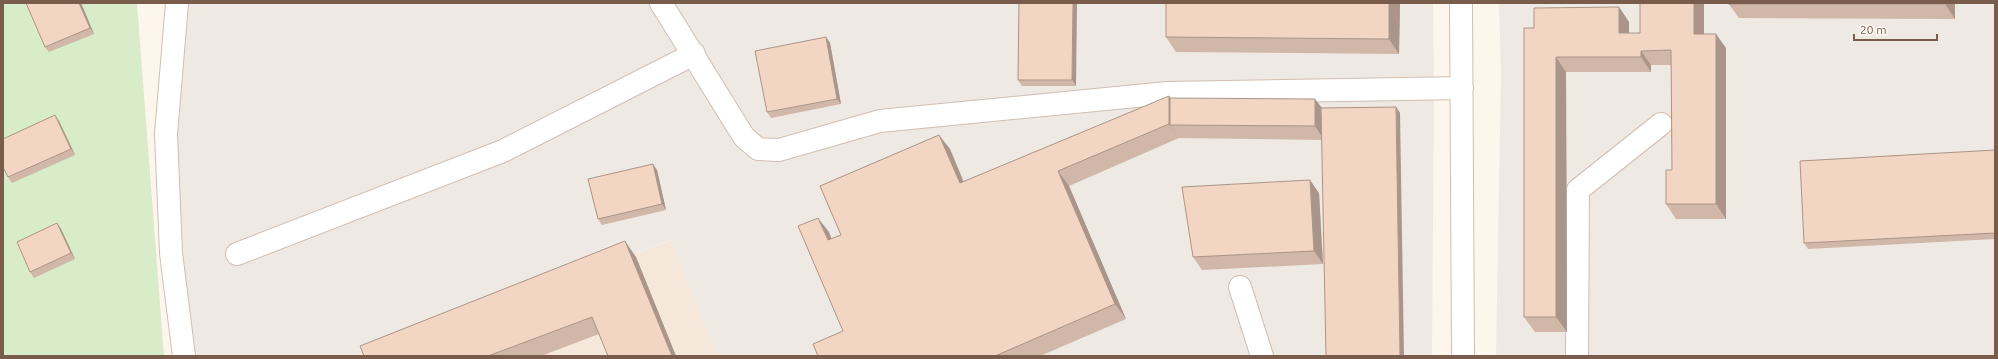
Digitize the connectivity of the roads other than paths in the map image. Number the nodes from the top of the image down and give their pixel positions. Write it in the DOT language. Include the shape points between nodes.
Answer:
graph roads {
  1 [pos="177,3"];
  2 [pos="661,3"];
  3 [pos="1461,3"];
  4 [pos="694,54"];
  5 [pos="1462,88"];
  6 [pos="1661,124"];
  7 [pos="237,254"];
  8 [pos="1240,287"];
  9 [pos="184,356"];
  10 [pos="1262,356"];
  11 [pos="1463,356"];
  12 [pos="1577,356"];
  1 -- 9 [label="street" via="166,134 171,253"];
  2 -- 4 [label="street"];
  3 -- 5 [label="street"];
  4 -- 5 [label="street" via="744,137 758,149 779,150 880,121 1167,93"];
  4 -- 7 [label="street" via="503,151"];
  5 -- 11 [label="street"];
  6 -- 12 [label="street" via="1578,190"];
  8 -- 10 [label="street"];
}
